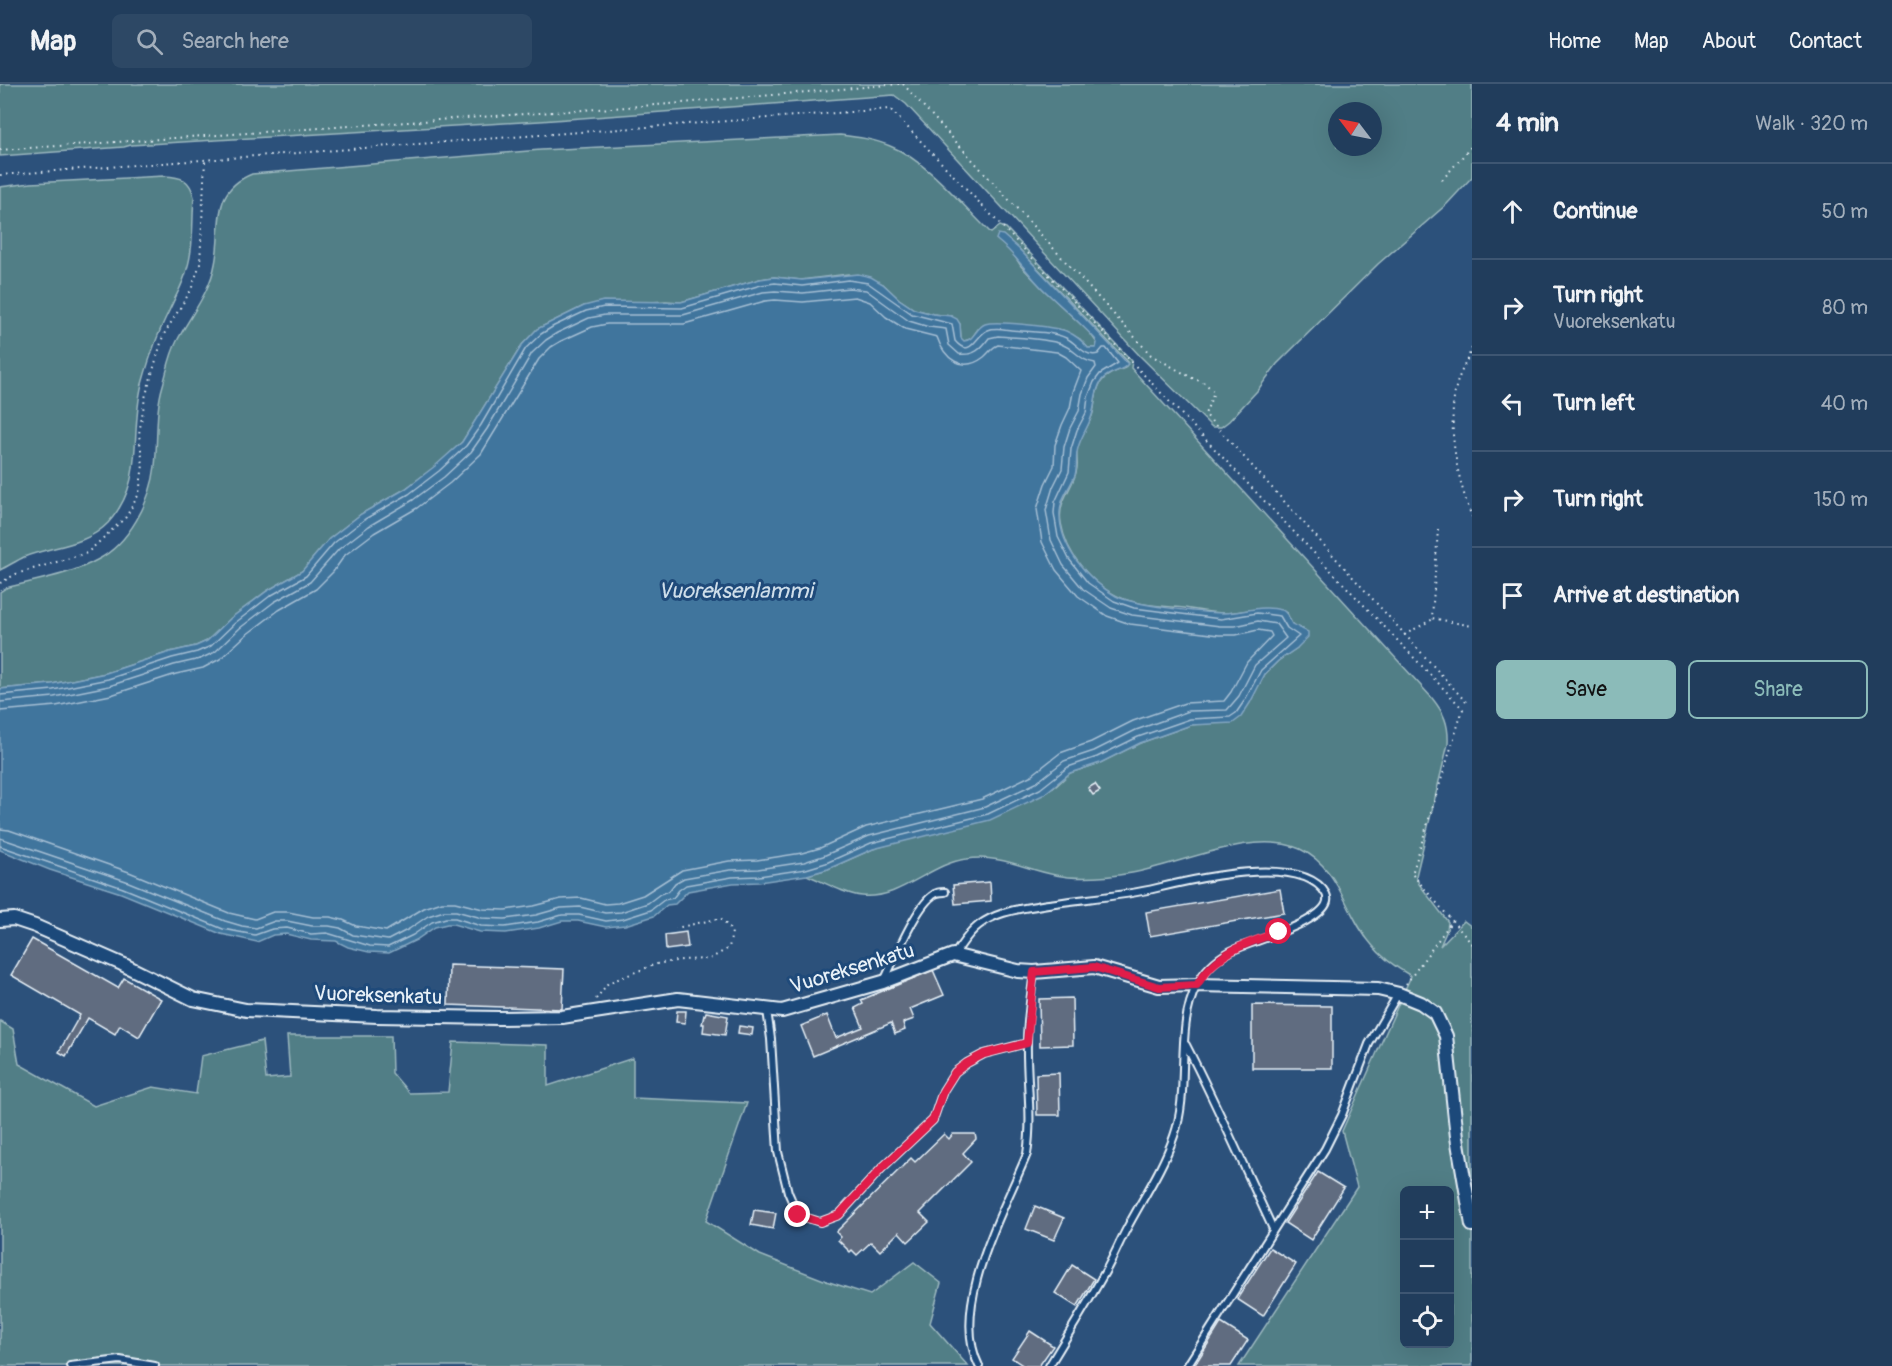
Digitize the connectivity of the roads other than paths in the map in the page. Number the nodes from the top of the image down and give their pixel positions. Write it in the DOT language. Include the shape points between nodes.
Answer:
graph roads {
  1 [pos="945,892"];
  2 [pos="0,921"];
  3 [pos="953,955"];
  4 [pos="1034,972"];
  5 [pos="883,982"];
  6 [pos="1197,985"];
  7 [pos="1399,994"];
  8 [pos="767,1009"];
  9 [pos="1027,1043"];
  10 [pos="1185,1044"];
  11 [pos="1472,1225"];
  12 [pos="1273,1229"];
  13 [pos="70,1366"];
  14 [pos="155,1366"];
  15 [pos="979,1366"];
  16 [pos="1049,1366"];
  17 [pos="1187,1366"];
  1 -- 5 [label="lane" via="928,899"];
  2 -- 8 [label="street, Vuoreksenkatu" via="35,926 193,999 246,1010 377,1016 562,1017 678,999"];
  3 -- 4 [label="street"];
  3 -- 5 [label="street, Vuoreksenkatu"];
  3 -- 6 [label="lane" via="981,923 1004,912 1134,894 1209,876 1287,873 1306,876 1324,892 1326,906 1316,916 1233,950 1207,969"];
  4 -- 6 [label="street" via="1094,967 1159,987"];
  4 -- 9 [label="lane"];
  5 -- 8 [label="street, Vuoreksenkatu" via="782,1011"];
  6 -- 7 [label="street" via="1378,989"];
  6 -- 10 [label="lane" via="1185,1023"];
  7 -- 11 [label="street" via="1435,1013 1446,1036"];
  7 -- 12 [label="lane" via="1369,1044 1325,1149"];
  8 -- 9 [label="lane" via="781,1170 798,1215 820,1222 839,1215 933,1120 955,1072 984,1054"];
  9 -- 15 [label="lane" via="1027,1154 977,1277 972,1300 971,1332"];
  10 -- 12 [label="lane"];
  10 -- 16 [label="lane" via="1175,1134 1106,1271"];
  12 -- 17 [label="lane"];
  13 -- 14 [label="lane" via="120,1360"];
}
